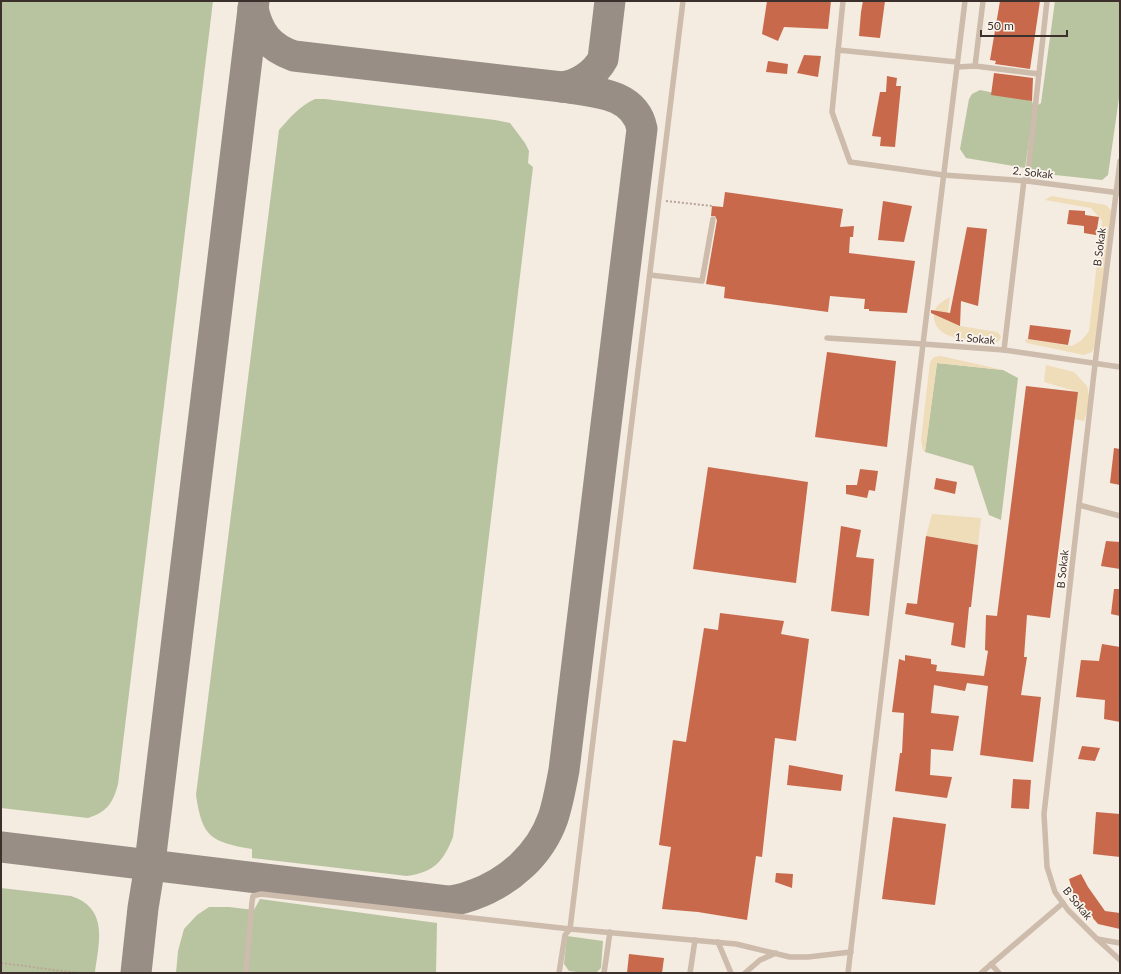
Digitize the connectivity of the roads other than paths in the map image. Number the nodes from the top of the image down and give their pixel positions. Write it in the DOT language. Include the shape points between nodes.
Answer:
graph roads {
  1 [pos="684,1"];
  2 [pos="842,1"];
  3 [pos="965,1"];
  4 [pos="983,1"];
  5 [pos="1047,1"];
  6 [pos="838,50"];
  7 [pos="957,64"];
  8 [pos="975,66"];
  9 [pos="1039,74"];
  10 [pos="1120,161"];
  11 [pos="943,175"];
  12 [pos="1025,181"];
  13 [pos="1118,193"];
  14 [pos="713,219"];
  15 [pos="650,275"];
  16 [pos="827,338"];
  17 [pos="923,344"];
  18 [pos="1004,350"];
  19 [pos="1095,364"];
  20 [pos="1120,367"];
  21 [pos="1079,504"];
  22 [pos="1120,516"];
  23 [pos="1063,903"];
  24 [pos="570,929"];
  25 [pos="610,932"];
  26 [pos="1097,939"];
  27 [pos="695,940"];
  28 [pos="718,942"];
  29 [pos="1120,943"];
  30 [pos="850,952"];
  31 [pos="776,953"];
  32 [pos="1120,960"];
  33 [pos="991,964"];
  34 [pos="246,973"];
  35 [pos="559,973"];
  36 [pos="604,973"];
  37 [pos="690,973"];
  38 [pos="731,973"];
  39 [pos="745,973"];
  40 [pos="848,973"];
  41 [pos="980,973"];
  42 [pos="998,973"];
  1 -- 15 [label="lane"];
  2 -- 6 [label="lane"];
  3 -- 7 [label="lane"];
  4 -- 8 [label="lane"];
  5 -- 9 [label="lane"];
  6 -- 7 [label="lane"];
  6 -- 11 [label="lane, 2. Sokak" via="832,112 850,162"];
  7 -- 8 [label="lane"];
  7 -- 11 [label="lane"];
  8 -- 9 [label="lane"];
  9 -- 12 [label="lane"];
  10 -- 13 [label="lane, B Sokak"];
  11 -- 12 [label="lane, 2. Sokak"];
  11 -- 17 [label="lane"];
  12 -- 13 [label="lane, 2. Sokak"];
  12 -- 18 [label="lane"];
  13 -- 19 [label="lane, B Sokak"];
  14 -- 15 [label="lane" via="702,281"];
  15 -- 24 [label="lane"];
  16 -- 17 [label="lane, 1. Sokak"];
  17 -- 18 [label="lane, 1. Sokak"];
  17 -- 30 [label="lane"];
  18 -- 19 [label="lane, 1. Sokak"];
  19 -- 20 [label="lane, 1. Sokak"];
  19 -- 21 [label="lane, B Sokak"];
  21 -- 22 [label="lane"];
  21 -- 23 [label="lane, B Sokak" via="1044,814 1047,867 1055,892"];
  23 -- 26 [label="lane, B Sokak"];
  23 -- 33 [label="lane"];
  24 -- 25 [label="lane"];
  24 -- 34 [label="lane" via="261,894 253,896"];
  24 -- 35 [label="lane" via="565,935"];
  25 -- 27 [label="lane"];
  25 -- 36 [label="lane"];
  26 -- 29 [label="lane"];
  26 -- 32 [label="lane, B Sokak"];
  27 -- 28 [label="lane"];
  27 -- 37 [label="lane"];
  28 -- 31 [label="lane"];
  28 -- 38 [label="lane"];
  30 -- 31 [label="lane" via="808,957 790,957"];
  30 -- 40 [label="lane"];
  31 -- 39 [label="lane" via="760,960"];
  33 -- 41 [label="lane"];
  33 -- 42 [label="lane"];
}
